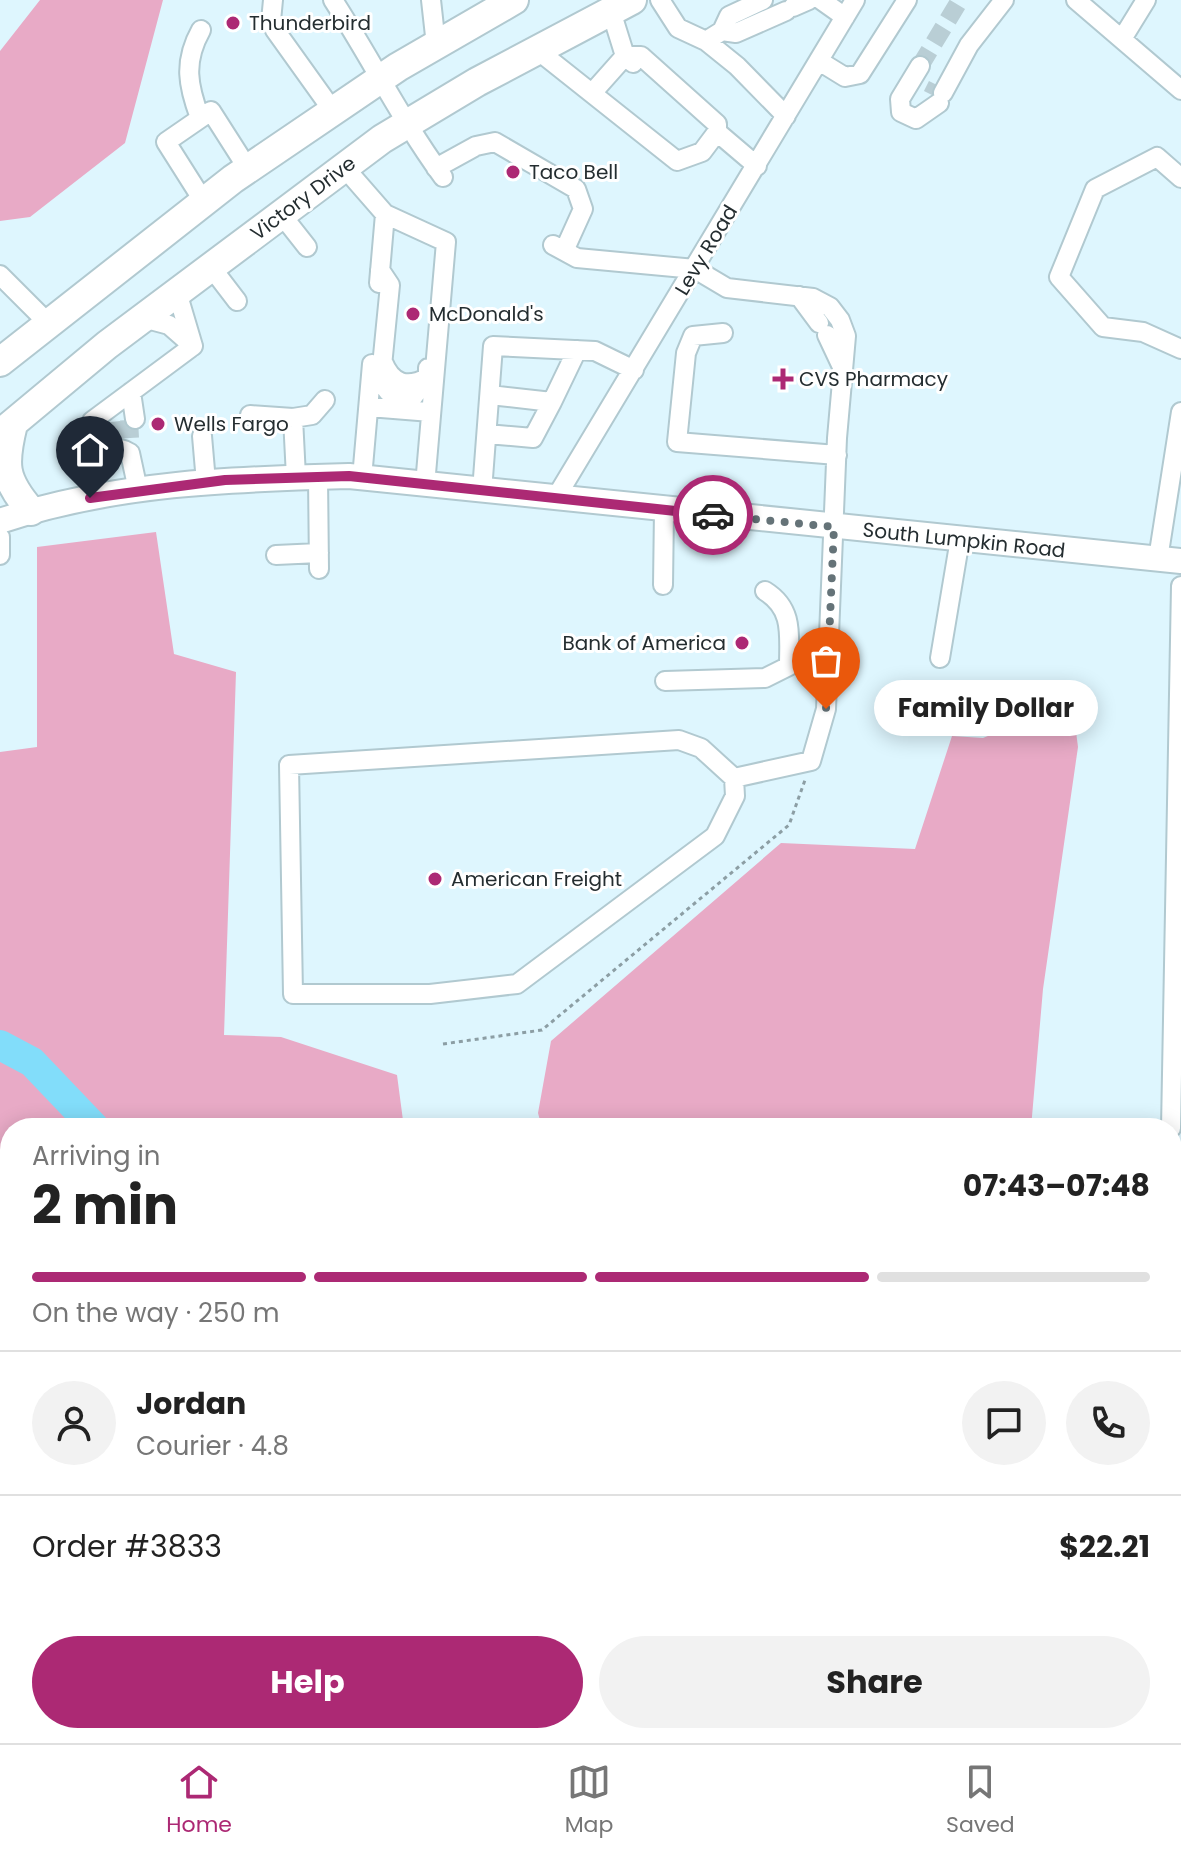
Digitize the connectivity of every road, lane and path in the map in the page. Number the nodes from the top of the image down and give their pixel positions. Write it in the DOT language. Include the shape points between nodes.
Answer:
graph roads {
  1 [pos="273,0"];
  2 [pos="333,0"];
  3 [pos="431,0"];
  4 [pos="514,0"];
  5 [pos="660,0"];
  6 [pos="763,0"];
  7 [pos="821,0"];
  8 [pos="855,0"];
  9 [pos="907,0"];
  10 [pos="1004,0"];
  11 [pos="1076,0"];
  12 [pos="1146,0"];
  13 [pos="622,6"];
  14 [pos="796,6"];
  15 [pos="845,17"];
  16 [pos="201,30"];
  17 [pos="714,36"];
  18 [pos="1122,39"];
  19 [pos="436,45"];
  20 [pos="536,49"];
  21 [pos="625,56"];
  22 [pos="819,61"];
  23 [pos="920,66"];
  24 [pos="383,77"];
  25 [pos="1181,90"];
  26 [pos="593,92"];
  27 [pos="333,111"];
  28 [pos="786,116"];
  29 [pos="200,118"];
  30 [pos="405,125"];
  31 [pos="717,132"];
  32 [pos="668,155"];
  33 [pos="757,166"];
  34 [pos="344,167"];
  35 [pos="248,169"];
  36 [pos="1181,178"];
  37 [pos="204,202"];
  38 [pos="281,214"];
  39 [pos="385,214"];
  40 [pos="307,247"];
  41 [pos="445,262"];
  42 [pos="211,267"];
  43 [pos="695,269"];
  44 [pos="380,270"];
  45 [pos="0,275"];
  46 [pos="177,292"];
  47 [pos="806,297"];
  48 [pos="237,301"];
  49 [pos="143,318"];
  50 [pos="49,324"];
  51 [pos="723,333"];
  52 [pos="193,346"];
  53 [pos="1181,349"];
  54 [pos="577,350"];
  55 [pos="0,362"];
  56 [pos="844,363"];
  57 [pos="634,370"];
  58 [pos="490,395"];
  59 [pos="325,400"];
  60 [pos="552,402"];
  61 [pos="369,407"];
  62 [pos="431,412"];
  63 [pos="1181,412"];
  64 [pos="250,415"];
  65 [pos="293,418"];
  66 [pos="6,429"];
  67 [pos="487,434"];
  68 [pos="202,436"];
  69 [pos="837,455"];
  70 [pos="307,477"];
  71 [pos="362,478"];
  72 [pos="206,482"];
  73 [pos="425,485"];
  74 [pos="138,490"];
  75 [pos="482,491"];
  76 [pos="555,499"];
  77 [pos="0,506"];
  78 [pos="664,510"];
  79 [pos="31,511"];
  80 [pos="0,521"];
  81 [pos="834,527"];
  82 [pos="0,537"];
  83 [pos="960,539"];
  84 [pos="0,555"];
  85 [pos="276,555"];
  86 [pos="1170,560"];
  87 [pos="663,585"];
  88 [pos="1181,586"];
  89 [pos="765,591"];
  90 [pos="1181,623"];
  91 [pos="940,658"];
  92 [pos="665,681"];
  93 [pos="811,761"];
  94 [pos="734,778"];
  95 [pos="443,1044"];
  96 [pos="1171,1118"];
  1 -- 27 [label="street" via="275,30"];
  2 -- 24 [label="street"];
  3 -- 19 [label="street"];
  4 -- 19 [label="highway"];
  5 -- 17 [label="street" via="678,28"];
  6 -- 17 [label="street" via="729,16"];
  7 -- 15 [label="street"];
  8 -- 15 [label="street, Levy Road"];
  9 -- 22 [label="street" via="860,74 845,77"];
  10 -- 23 [label="street" via="922,117 910,119 899,106"];
  11 -- 18 [label="street"];
  12 -- 18 [label="street"];
  13 -- 20 [label="highway, Victory Drive"];
  13 -- 21 [label="street"];
  14 -- 17 [label="street" via="736,33"];
  15 -- 22 [label="street, Levy Road"];
  16 -- 29 [label="street" via="186,73"];
  17 -- 28 [label="street"];
  18 -- 25 [label="street"];
  19 -- 24 [label="highway"];
  20 -- 26 [label="street"];
  20 -- 30 [label="highway, Victory Drive"];
  21 -- 26 [label="street"];
  21 -- 31 [label="street" via="641,56 717,124"];
  21 -- 32 [label="street" via="701,121 705,134 696,145 683,154"];
  22 -- 28 [label="street, Levy Road"];
  24 -- 27 [label="highway"];
  24 -- 30 [label="street"];
  26 -- 32 [label="street"];
  27 -- 35 [label="highway"];
  28 -- 33 [label="street, Levy Road"];
  29 -- 35 [label="street" via="211,111"];
  29 -- 37 [label="street" via="166,142"];
  30 -- 34 [label="highway, Victory Drive"];
  30 -- 43 [label="street" via="440,174 487,141 576,189 583,209 558,248 577,258"];
  31 -- 32 [label="street" via="702,152 684,161"];
  31 -- 33 [label="street"];
  33 -- 43 [label="street, Levy Road"];
  34 -- 38 [label="highway, Victory Drive"];
  34 -- 39 [label="street"];
  35 -- 37 [label="highway"];
  36 -- 53 [label="street" via="1157,157 1095,189 1059,277 1103,327 1143,332"];
  37 -- 50 [label="highway"];
  38 -- 40 [label="street"];
  38 -- 42 [label="highway, Victory Drive"];
  39 -- 41 [label="street" via="446,242"];
  39 -- 44 [label="street"];
  41 -- 44 [label="street" via="438,269 428,377 413,397 400,399 384,388 390,285"];
  41 -- 62 [label="street"];
  42 -- 46 [label="highway, Victory Drive"];
  42 -- 48 [label="street"];
  43 -- 47 [label="street" via="727,288"];
  43 -- 57 [label="street, Levy Road"];
  44 -- 61 [label="street"];
  45 -- 50 [label="street"];
  46 -- 49 [label="highway, Victory Drive"];
  46 -- 52 [label="street"];
  47 -- 56 [label="street"];
  47 -- 56 [label="street" via="830,307 840,320 846,336"];
  49 -- 52 [label="street" via="169,325"];
  49 -- 66 [label="highway, Victory Drive"];
  50 -- 55 [label="highway"];
  51 -- 69 [label="street" via="693,336 686,353 677,442"];
  52 -- 74 [label="street" via="124,428"];
  54 -- 57 [label="street" via="595,351"];
  54 -- 58 [label="street" via="493,346"];
  54 -- 60 [label="street"];
  56 -- 69 [label="street"];
  57 -- 76 [label="street, Levy Road"];
  58 -- 60 [label="street"];
  58 -- 67 [label="street"];
  59 -- 65 [label="street" via="312,415"];
  60 -- 67 [label="street" via="533,438"];
  61 -- 62 [label="street"];
  61 -- 71 [label="street"];
  62 -- 73 [label="street"];
  63 -- 86 [label="street"];
  64 -- 65 [label="street"];
  65 -- 70 [label="street"];
  66 -- 79 [label="highway" via="7,473 14,492"];
  67 -- 75 [label="street"];
  68 -- 72 [label="street"];
  69 -- 81 [label="street"];
  70 -- 71 [label="main road, South Lumpkin Road"];
  70 -- 72 [label="main road, South Lumpkin Road"];
  70 -- 85 [label="street" via="319,561"];
  71 -- 73 [label="main road, South Lumpkin Road"];
  72 -- 74 [label="main road, South Lumpkin Road"];
  73 -- 75 [label="main road, South Lumpkin Road"];
  74 -- 79 [label="main road, South Lumpkin Road"];
  75 -- 76 [label="main road, South Lumpkin Road"];
  76 -- 78 [label="main road, South Lumpkin Road"];
  77 -- 79 [label="main road, South Lumpkin Road"];
  78 -- 81 [label="main road, South Lumpkin Road"];
  78 -- 87 [label="street"];
  79 -- 80 [label="main road, South Lumpkin Road"];
  81 -- 83 [label="main road, South Lumpkin Road"];
  81 -- 93 [label="street" via="826,709"];
  82 -- 84 [label="street"];
  83 -- 86 [label="main road, South Lumpkin Road"];
  83 -- 91 [label="street"];
  88 -- 90 [label="street"];
  89 -- 92 [label="street" via="786,610 789,666 765,678"];
  90 -- 96 [label="street"];
  93 -- 94 [label="street"];
  93 -- 95 [label="path" via="789,825 542,1030"];
  94 -- 94 [label="street" via="701,748 679,740 289,765 293,994 430,994 517,984 715,836 735,796"];
}
